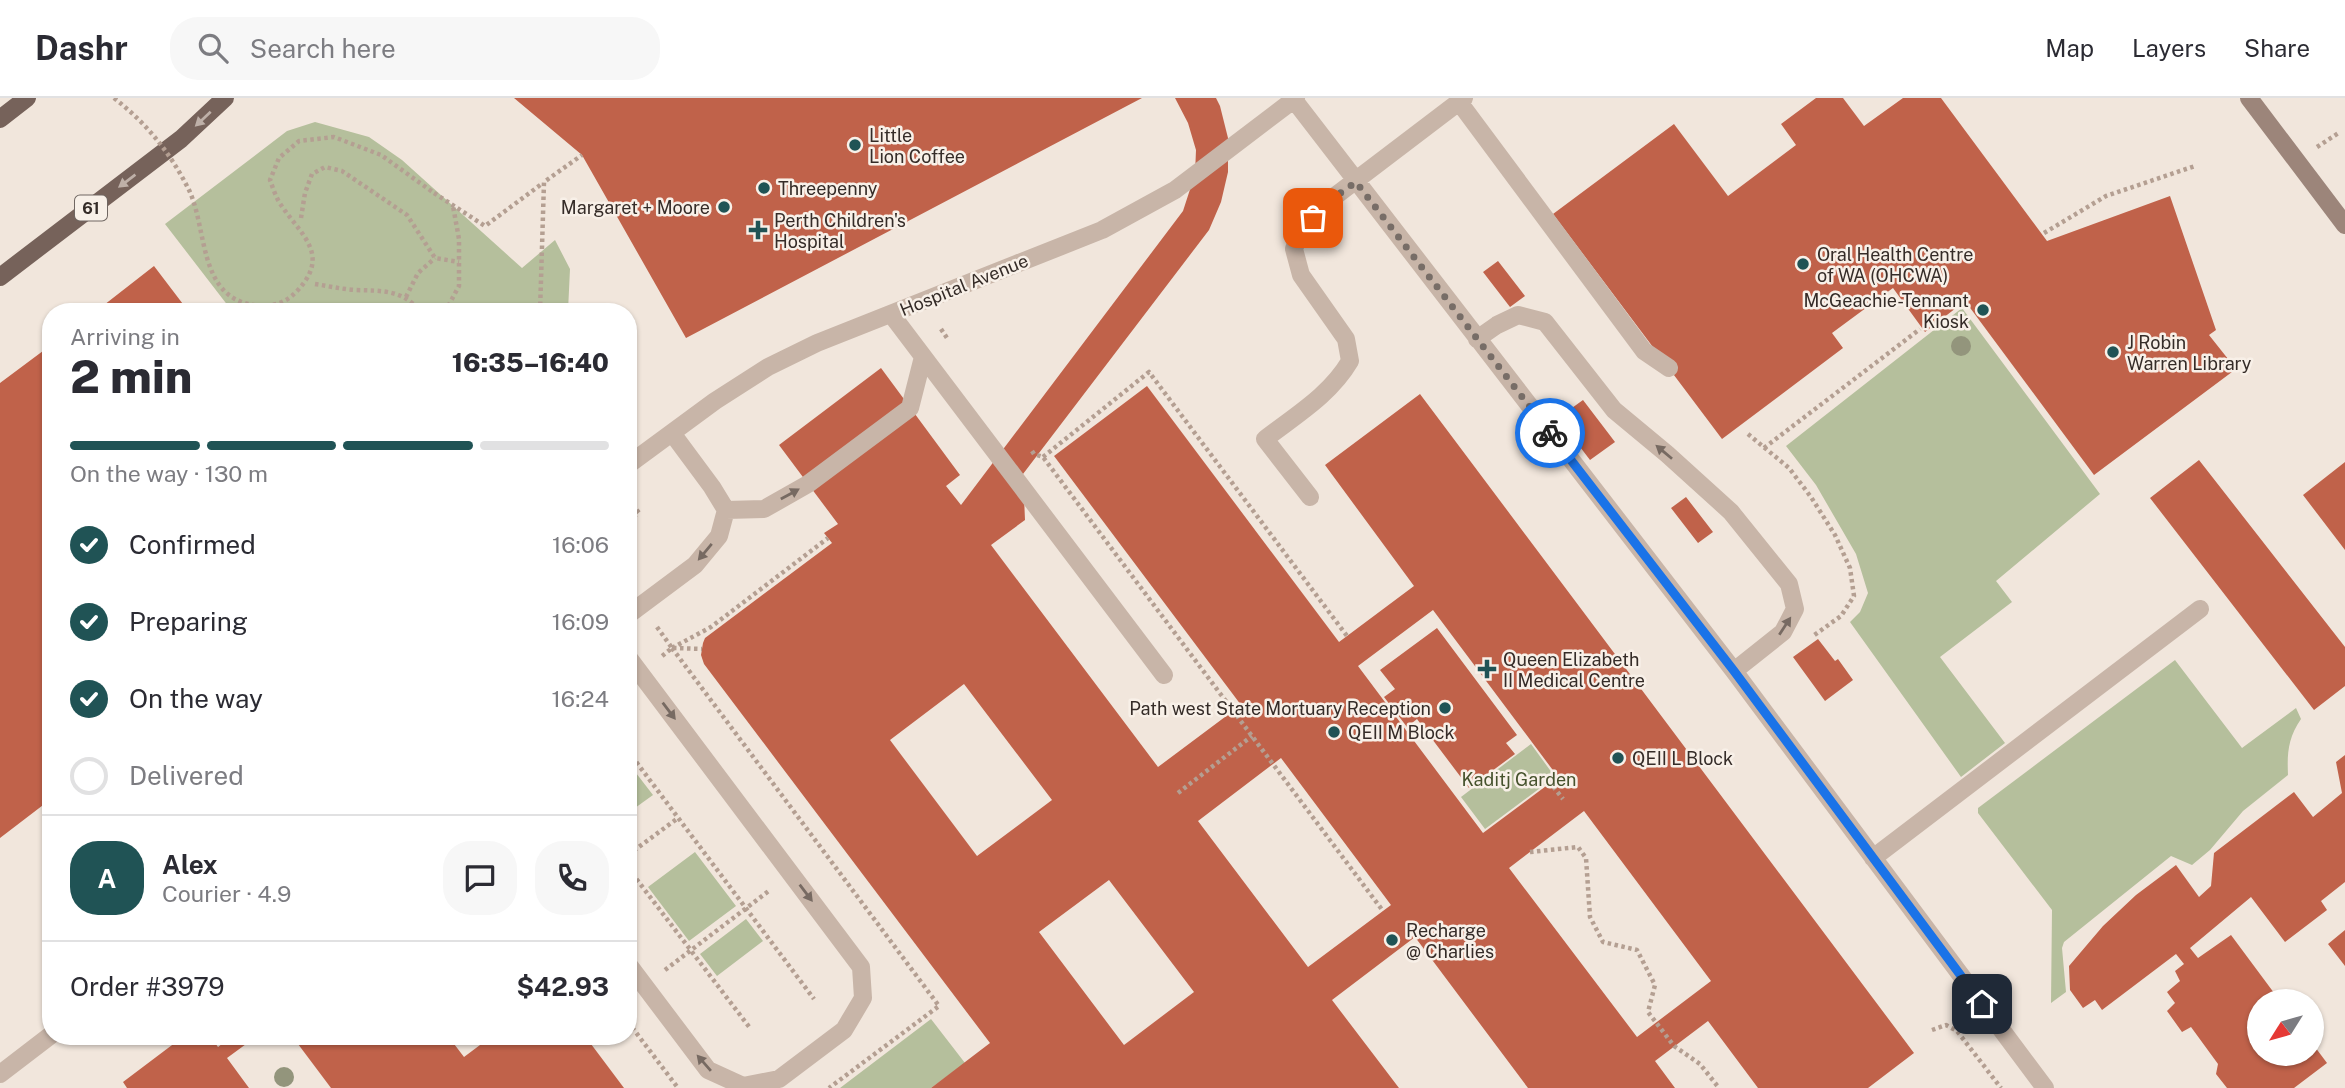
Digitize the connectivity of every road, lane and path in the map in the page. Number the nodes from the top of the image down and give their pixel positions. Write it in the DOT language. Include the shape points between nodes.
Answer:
graph roads {
  1 [pos="27,98"];
  2 [pos="114,98"];
  3 [pos="225,98"];
  4 [pos="2249,98"];
  5 [pos="1295,99"];
  6 [pos="1462,100"];
  7 [pos="0,118"];
  8 [pos="2340,132"];
  9 [pos="2313,150"];
  10 [pos="582,155"];
  11 [pos="2195,166"];
  12 [pos="544,182"];
  13 [pos="1356,182"];
  14 [pos="453,206"];
  15 [pos="301,218"];
  16 [pos="2345,225"];
  17 [pos="2045,233"];
  18 [pos="435,258"];
  19 [pos="459,262"];
  20 [pos="0,277"];
  21 [pos="315,284"];
  22 [pos="406,297"];
  23 [pos="243,303"];
  24 [pos="279,303"];
  25 [pos="412,303"];
  26 [pos="450,303"];
  27 [pos="540,303"];
  28 [pos="891,314"];
  29 [pos="941,329"];
  30 [pos="1920,329"];
  31 [pos="1477,340"];
  32 [pos="952,346"];
  33 [pos="923,357"];
  34 [pos="1669,368"];
  35 [pos="671,433"];
  36 [pos="1748,434"];
  37 [pos="1026,443"];
  38 [pos="1765,448"];
  39 [pos="1043,457"];
  40 [pos="637,459"];
  41 [pos="1310,497"];
  42 [pos="726,510"];
  43 [pos="828,538"];
  44 [pos="637,608"];
  45 [pos="2200,609"];
  46 [pos="1347,636"];
  47 [pos="1811,638"];
  48 [pos="702,649"];
  49 [pos="637,669"];
  50 [pos="1734,671"];
  51 [pos="1164,675"];
  52 [pos="1252,736"];
  53 [pos="637,763"];
  54 [pos="1549,781"];
  55 [pos="1178,793"];
  56 [pos="1563,799"];
  57 [pos="678,818"];
  58 [pos="637,848"];
  59 [pos="823,851"];
  60 [pos="1530,852"];
  61 [pos="1873,858"];
  62 [pos="792,874"];
  63 [pos="637,880"];
  64 [pos="746,908"];
  65 [pos="1383,911"];
  66 [pos="691,950"];
  67 [pos="637,976"];
  68 [pos="645,986"];
  69 [pos="814,999"];
  70 [pos="750,1028"];
  71 [pos="1931,1030"];
  72 [pos="637,1034"];
  73 [pos="42,1042"];
  74 [pos="0,1074"];
  75 [pos="678,1088"];
  76 [pos="1718,1088"];
  77 [pos="2001,1088"];
  78 [pos="2045,1088"];
  1 -- 7 [label="main road"];
  2 -- 23 [label="path, bridge" via="141,120 189,190 209,269 224,291"];
  3 -- 20 [label="main road, 61, one-way" via="181,139"];
  4 -- 16 [label="main road"];
  5 -- 13 [label="lane"];
  5 -- 28 [label="lane, Hospital Avenue" via="1175,190 1102,230"];
  6 -- 13 [label="lane"];
  6 -- 34 [label="lane" via="1644,351"];
  8 -- 9 [label="path"];
  10 -- 12 [label="path"];
  11 -- 17 [label="path" via="2106,196"];
  12 -- 14 [label="path" via="485,226"];
  12 -- 27 [label="path"];
  13 -- 31 [label="lane"];
  13 -- 41 [label="lane" via="1326,203 1300,233 1294,249 1301,275 1346,339 1350,361 1326,392 1265,439"];
  14 -- 19 [label="path"];
  14 -- 24 [label="path, bridge" via="380,155 334,137 299,141 279,158 270,180 279,203 314,256 311,277 291,298"];
  15 -- 18 [label="path" via="313,174 325,167 342,171 407,215"];
  18 -- 19 [label="path"];
  18 -- 22 [label="path" via="418,273"];
  19 -- 26 [label="path" via="459,286"];
  21 -- 22 [label="path" via="383,290"];
  22 -- 25 [label="path"];
  28 -- 33 [label="lane"];
  28 -- 35 [label="lane, Hospital Avenue" via="768,367"];
  29 -- 32 [label="path"];
  30 -- 38 [label="path"];
  31 -- 50 [label="lane"];
  50 -- 31 [label="lane, one-way" via="1783,632 1795,609 1789,584 1731,512 1614,410 1545,322 1518,315"];
  42 -- 33 [label="lane, one-way" via="764,509 910,408"];
  33 -- 51 [label="lane"];
  35 -- 40 [label="lane, Hospital Avenue"];
  35 -- 42 [label="lane"];
  36 -- 38 [label="path"];
  37 -- 39 [label="path"];
  38 -- 47 [label="path" via="1789,468 1811,497 1850,568 1854,596 1841,616"];
  39 -- 46 [label="path" via="1149,372"];
  39 -- 52 [label="path"];
  42 -- 44 [label="lane, one-way" via="719,536 695,565"];
  43 -- 48 [label="path" via="711,627 672,648"];
  45 -- 61 [label="lane"];
  49 -- 62 [label="lane, one-way"];
  50 -- 61 [label="lane"];
  52 -- 55 [label="path"];
  52 -- 65 [label="path"];
  53 -- 57 [label="path"];
  54 -- 56 [label="path"];
  57 -- 58 [label="path"];
  57 -- 64 [label="path"];
  59 -- 62 [label="path"];
  60 -- 76 [label="path" via="1578,847 1586,858 1590,917 1603,942 1637,950 1655,985 1648,1012 1674,1046 1700,1064"];
  61 -- 78 [label="lane"];
  62 -- 64 [label="path"];
  62 -- 68 [label="lane, one-way" via="861,967 863,998 844,1030 779,1079 743,1086 708,1070"];
  63 -- 66 [label="path"];
  64 -- 66 [label="path"];
  64 -- 69 [label="path"];
  66 -- 68 [label="path"];
  66 -- 70 [label="path"];
  67 -- 68 [label="lane"];
  71 -- 77 [label="path" via="1946,1025 1957,1031"];
  72 -- 75 [label="path"];
  73 -- 74 [label="lane"];
}
